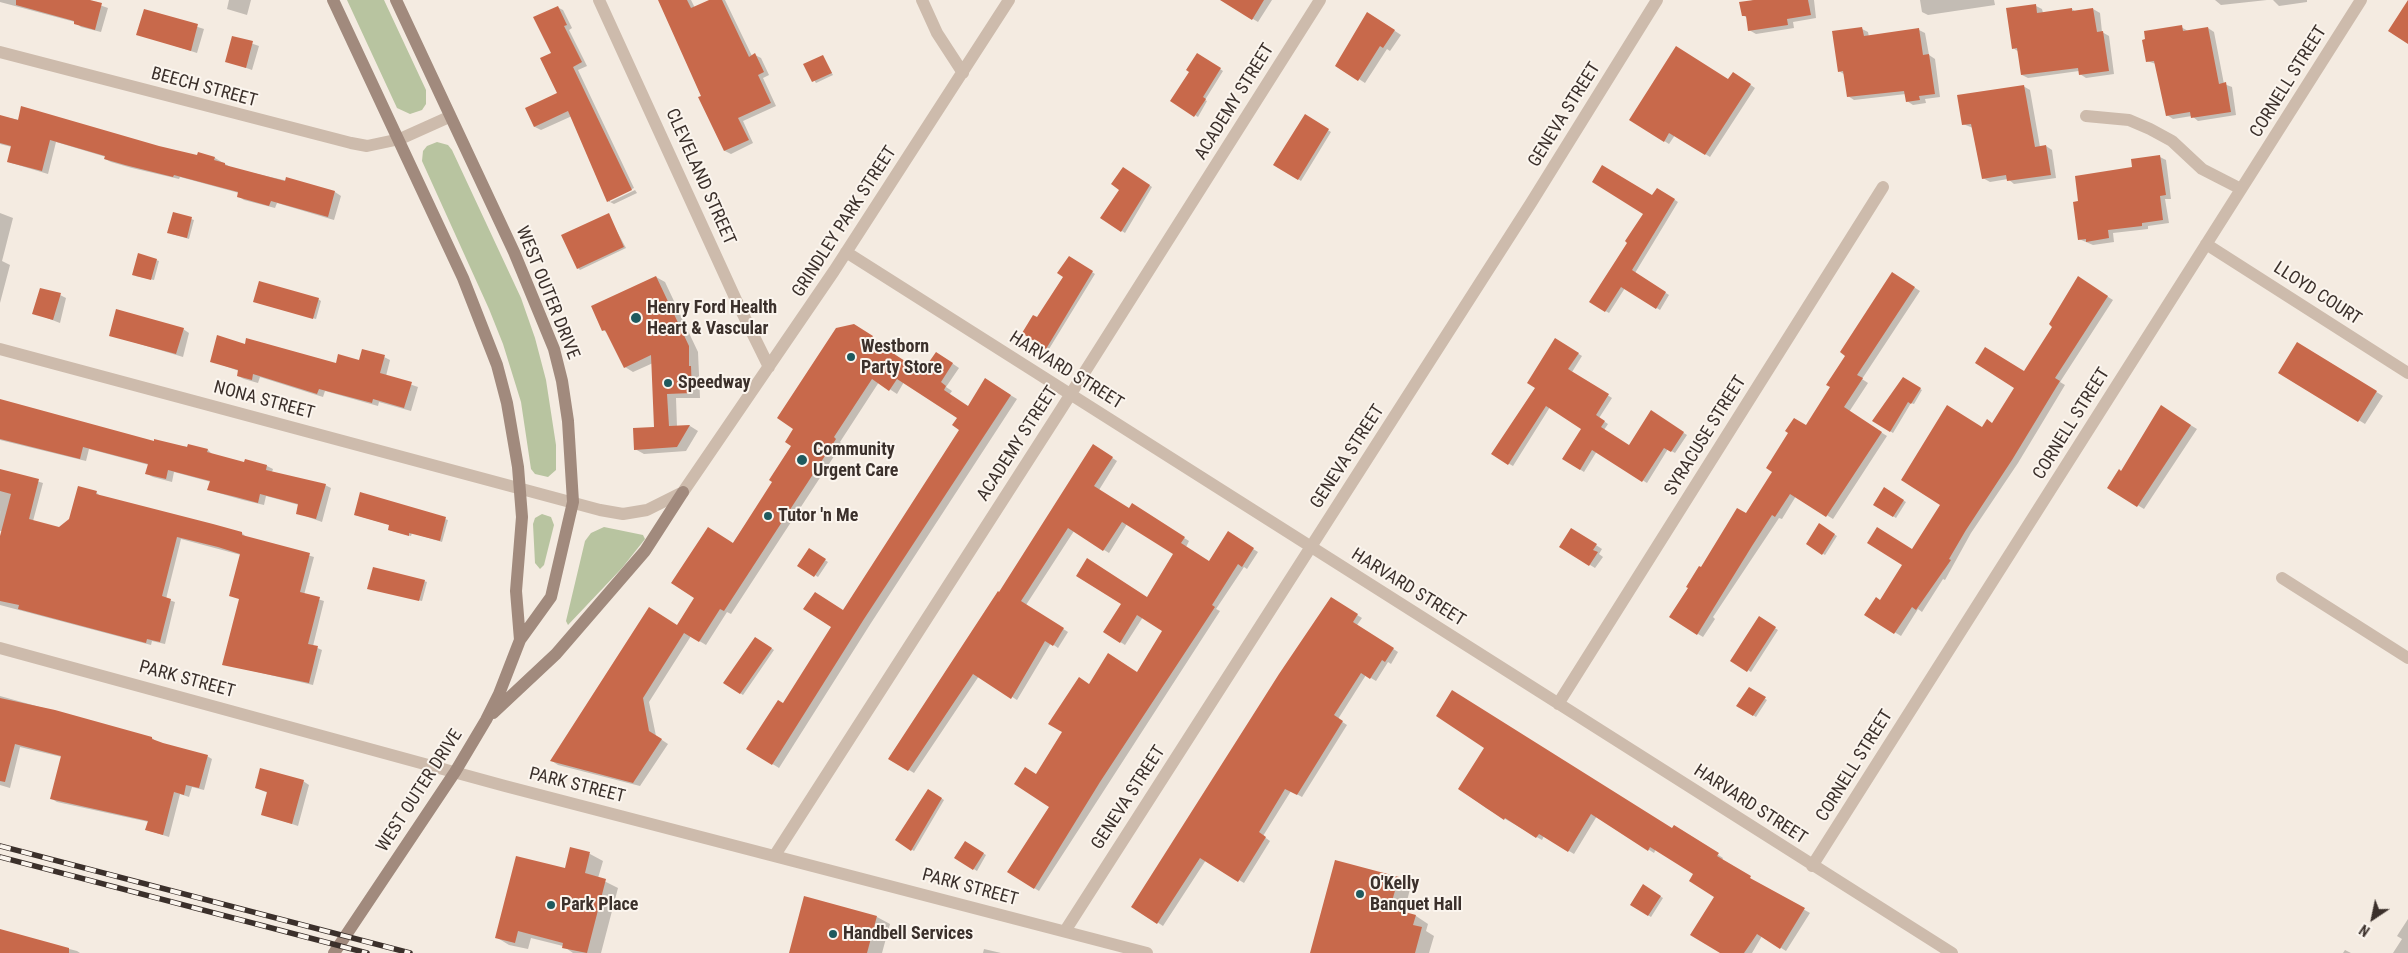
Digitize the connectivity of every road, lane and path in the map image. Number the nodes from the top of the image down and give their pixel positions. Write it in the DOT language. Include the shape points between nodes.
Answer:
graph roads {
  1 [pos="333,0"];
  2 [pos="396,0"];
  3 [pos="599,0"];
  4 [pos="922,0"];
  5 [pos="1009,0"];
  6 [pos="1320,0"];
  7 [pos="1657,0"];
  8 [pos="2361,0"];
  9 [pos="0,52"];
  10 [pos="962,74"];
  11 [pos="2086,116"];
  12 [pos="450,117"];
  13 [pos="400,139"];
  14 [pos="1883,187"];
  15 [pos="2241,189"];
  16 [pos="2206,244"];
  17 [pos="846,252"];
  18 [pos="0,349"];
  19 [pos="769,367"];
  20 [pos="2408,373"];
  21 [pos="1071,394"];
  22 [pos="520,488"];
  23 [pos="683,492"];
  24 [pos="573,502"];
  25 [pos="1311,547"];
  26 [pos="2282,578"];
  27 [pos="520,640"];
  28 [pos="0,648"];
  29 [pos="2408,658"];
  30 [pos="1558,704"];
  31 [pos="486,720"];
  32 [pos="455,772"];
  33 [pos="775,855"];
  34 [pos="1812,866"];
  35 [pos="1065,931"];
  36 [pos="334,953"];
  37 [pos="1147,953"];
  38 [pos="1952,953"];
  1 -- 13 [label="main road, WEST OUTER DRIVE"];
  2 -- 12 [label="main road, WEST OUTER DRIVE"];
  3 -- 19 [label="street, CLEVELAND STREET"];
  4 -- 10 [label="street"];
  5 -- 10 [label="street, GRINDLEY PARK STREET"];
  6 -- 21 [label="street, ACADEMY STREET"];
  7 -- 25 [label="street, GENEVA STREET"];
  8 -- 15 [label="street, CORNELL STREET"];
  9 -- 13 [label="street, BEECH STREET" via="343,142 367,146"];
  10 -- 17 [label="street, GRINDLEY PARK STREET"];
  11 -- 15 [label="street" via="2129,120 2150,129 2172,141 2202,169"];
  12 -- 13 [label="street, BEECH STREET"];
  12 -- 24 [label="main road, WEST OUTER DRIVE" via="514,252 554,349 568,421"];
  13 -- 22 [label="main road, WEST OUTER DRIVE" via="463,278 497,365 514,435"];
  14 -- 30 [label="street, SYRACUSE STREET"];
  15 -- 16 [label="street, CORNELL STREET"];
  16 -- 20 [label="street, LLOYD COURT"];
  16 -- 34 [label="street, CORNELL STREET"];
  17 -- 19 [label="street, GRINDLEY PARK STREET"];
  17 -- 21 [label="street, HARVARD STREET"];
  18 -- 22 [label="street, NONA STREET"];
  19 -- 23 [label="street, GRINDLEY PARK STREET"];
  21 -- 25 [label="street, HARVARD STREET"];
  21 -- 33 [label="street, ACADEMY STREET"];
  22 -- 24 [label="street, GRINDLEY PARK STREET"];
  22 -- 27 [label="main road, WEST OUTER DRIVE" via="522,517 516,591"];
  23 -- 24 [label="street, GRINDLEY PARK STREET" via="647,510 624,514"];
  23 -- 31 [label="main road" via="645,551 563,646"];
  24 -- 27 [label="main road, WEST OUTER DRIVE" via="551,597"];
  25 -- 30 [label="street, HARVARD STREET"];
  25 -- 35 [label="street, GENEVA STREET"];
  26 -- 29 [label="street"];
  27 -- 31 [label="main road, WEST OUTER DRIVE"];
  28 -- 32 [label="street, PARK STREET"];
  30 -- 34 [label="street, HARVARD STREET"];
  31 -- 32 [label="main road, WEST OUTER DRIVE"];
  32 -- 33 [label="street, PARK STREET"];
  32 -- 36 [label="main road, WEST OUTER DRIVE"];
  33 -- 35 [label="street, PARK STREET"];
  34 -- 38 [label="street, HARVARD STREET"];
  35 -- 37 [label="street, PARK STREET"];
}
